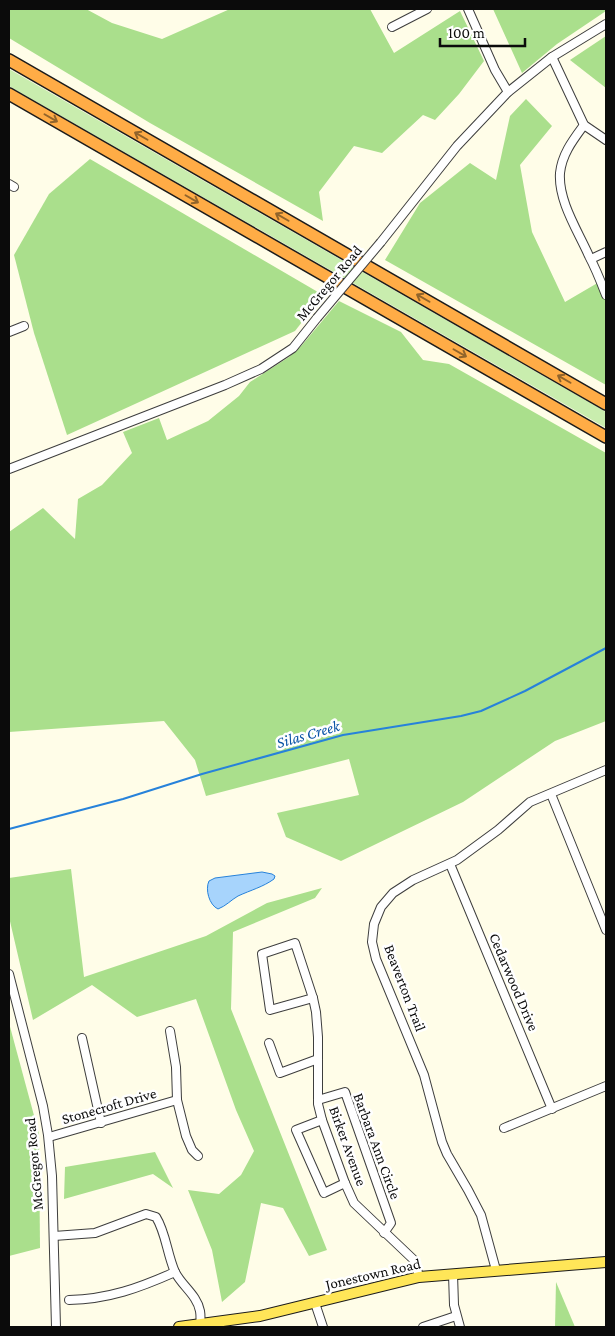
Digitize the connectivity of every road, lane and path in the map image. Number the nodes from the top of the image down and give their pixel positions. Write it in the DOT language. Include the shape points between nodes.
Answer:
graph roads {
  1 [pos="426,9"];
  2 [pos="468,9"];
  3 [pos="606,24"];
  4 [pos="392,27"];
  5 [pos="552,57"];
  6 [pos="9,60"];
  7 [pos="508,92"];
  8 [pos="9,94"];
  9 [pos="584,126"];
  10 [pos="606,140"];
  11 [pos="606,252"];
  12 [pos="591,259"];
  13 [pos="606,295"];
  14 [pos="24,326"];
  15 [pos="9,332"];
  16 [pos="606,404"];
  17 [pos="606,437"];
  18 [pos="9,470"];
  19 [pos="606,770"];
  20 [pos="551,794"];
  21 [pos="450,864"];
  22 [pos="606,930"];
  23 [pos="9,974"];
  24 [pos="313,998"];
  25 [pos="170,1031"];
  26 [pos="82,1038"];
  27 [pos="269,1043"];
  28 [pos="318,1059"];
  29 [pos="606,1086"];
  30 [pos="177,1100"];
  31 [pos="318,1100"];
  32 [pos="552,1109"];
  33 [pos="322,1120"];
  34 [pos="101,1122"];
  35 [pos="504,1128"];
  36 [pos="48,1138"];
  37 [pos="198,1156"];
  38 [pos="346,1183"];
  39 [pos="384,1233"];
  40 [pos="54,1236"];
  41 [pos="606,1262"];
  42 [pos="496,1270"];
  43 [pos="175,1272"];
  44 [pos="454,1274"];
  45 [pos="419,1277"];
  46 [pos="69,1300"];
  47 [pos="316,1303"];
  48 [pos="456,1316"];
  49 [pos="201,1326"];
  50 [pos="56,1327"];
  51 [pos="179,1327"];
  52 [pos="323,1327"];
  53 [pos="423,1327"];
  54 [pos="460,1327"];
  1 -- 4 [label="street"];
  2 -- 7 [label="street"];
  3 -- 5 [label="street, McGregor Road"];
  5 -- 7 [label="street, McGregor Road"];
  5 -- 9 [label="street"];
  16 -- 6 [label="highway, one-way"];
  7 -- 18 [label="street, McGregor Road, bridge" via="457,146 292,348 261,369"];
  8 -- 17 [label="highway, one-way"];
  9 -- 10 [label="street"];
  9 -- 12 [label="street" via="566,151 560,182 566,204"];
  11 -- 12 [label="street"];
  12 -- 13 [label="street"];
  14 -- 15 [label="street"];
  19 -- 20 [label="street, Beaverton Trail"];
  20 -- 21 [label="street, Beaverton Trail" via="530,802 498,830"];
  20 -- 22 [label="street"];
  21 -- 32 [label="street, Cedarwood Drive"];
  21 -- 42 [label="street, Beaverton Trail" via="413,880 386,900 374,924 372,942 424,1075 442,1142 481,1216"];
  23 -- 36 [label="street, McGregor Road" via="43,1106"];
  24 -- 24 [label="street, Birker Avenue" via="295,943 262,954 270,1010"];
  24 -- 28 [label="street, Birker Avenue"];
  25 -- 30 [label="street"];
  26 -- 34 [label="street"];
  27 -- 28 [label="street" via="280,1073"];
  28 -- 31 [label="street, Birker Avenue"];
  29 -- 32 [label="street"];
  30 -- 34 [label="street, Stonecroft Drive"];
  30 -- 37 [label="street" via="186,1136"];
  31 -- 33 [label="street, Birker Avenue"];
  31 -- 39 [label="street, Barbara Ann Circle" via="345,1092 391,1223"];
  32 -- 35 [label="street"];
  33 -- 38 [label="street, Birker Avenue"];
  33 -- 38 [label="street" via="296,1130 324,1193"];
  34 -- 36 [label="street, Stonecroft Drive"];
  36 -- 40 [label="street, McGregor Road"];
  38 -- 39 [label="street, Birker Avenue" via="354,1203"];
  39 -- 45 [label="street, Birker Avenue" via="415,1261"];
  40 -- 43 [label="street" via="96,1233 146,1214 156,1216"];
  40 -- 50 [label="street, McGregor Road"];
  41 -- 42 [label="main road, Jonestown Road"];
  42 -- 44 [label="main road, Jonestown Road"];
  43 -- 46 [label="street" via="110,1296"];
  43 -- 49 [label="street" via="195,1298"];
  44 -- 45 [label="main road, Jonestown Road"];
  44 -- 48 [label="street"];
  45 -- 47 [label="main road, Jonestown Road"];
  47 -- 49 [label="main road, Jonestown Road"];
  47 -- 52 [label="street"];
  48 -- 53 [label="street"];
  48 -- 54 [label="street"];
  49 -- 51 [label="main road, Jonestown Road"];
}
